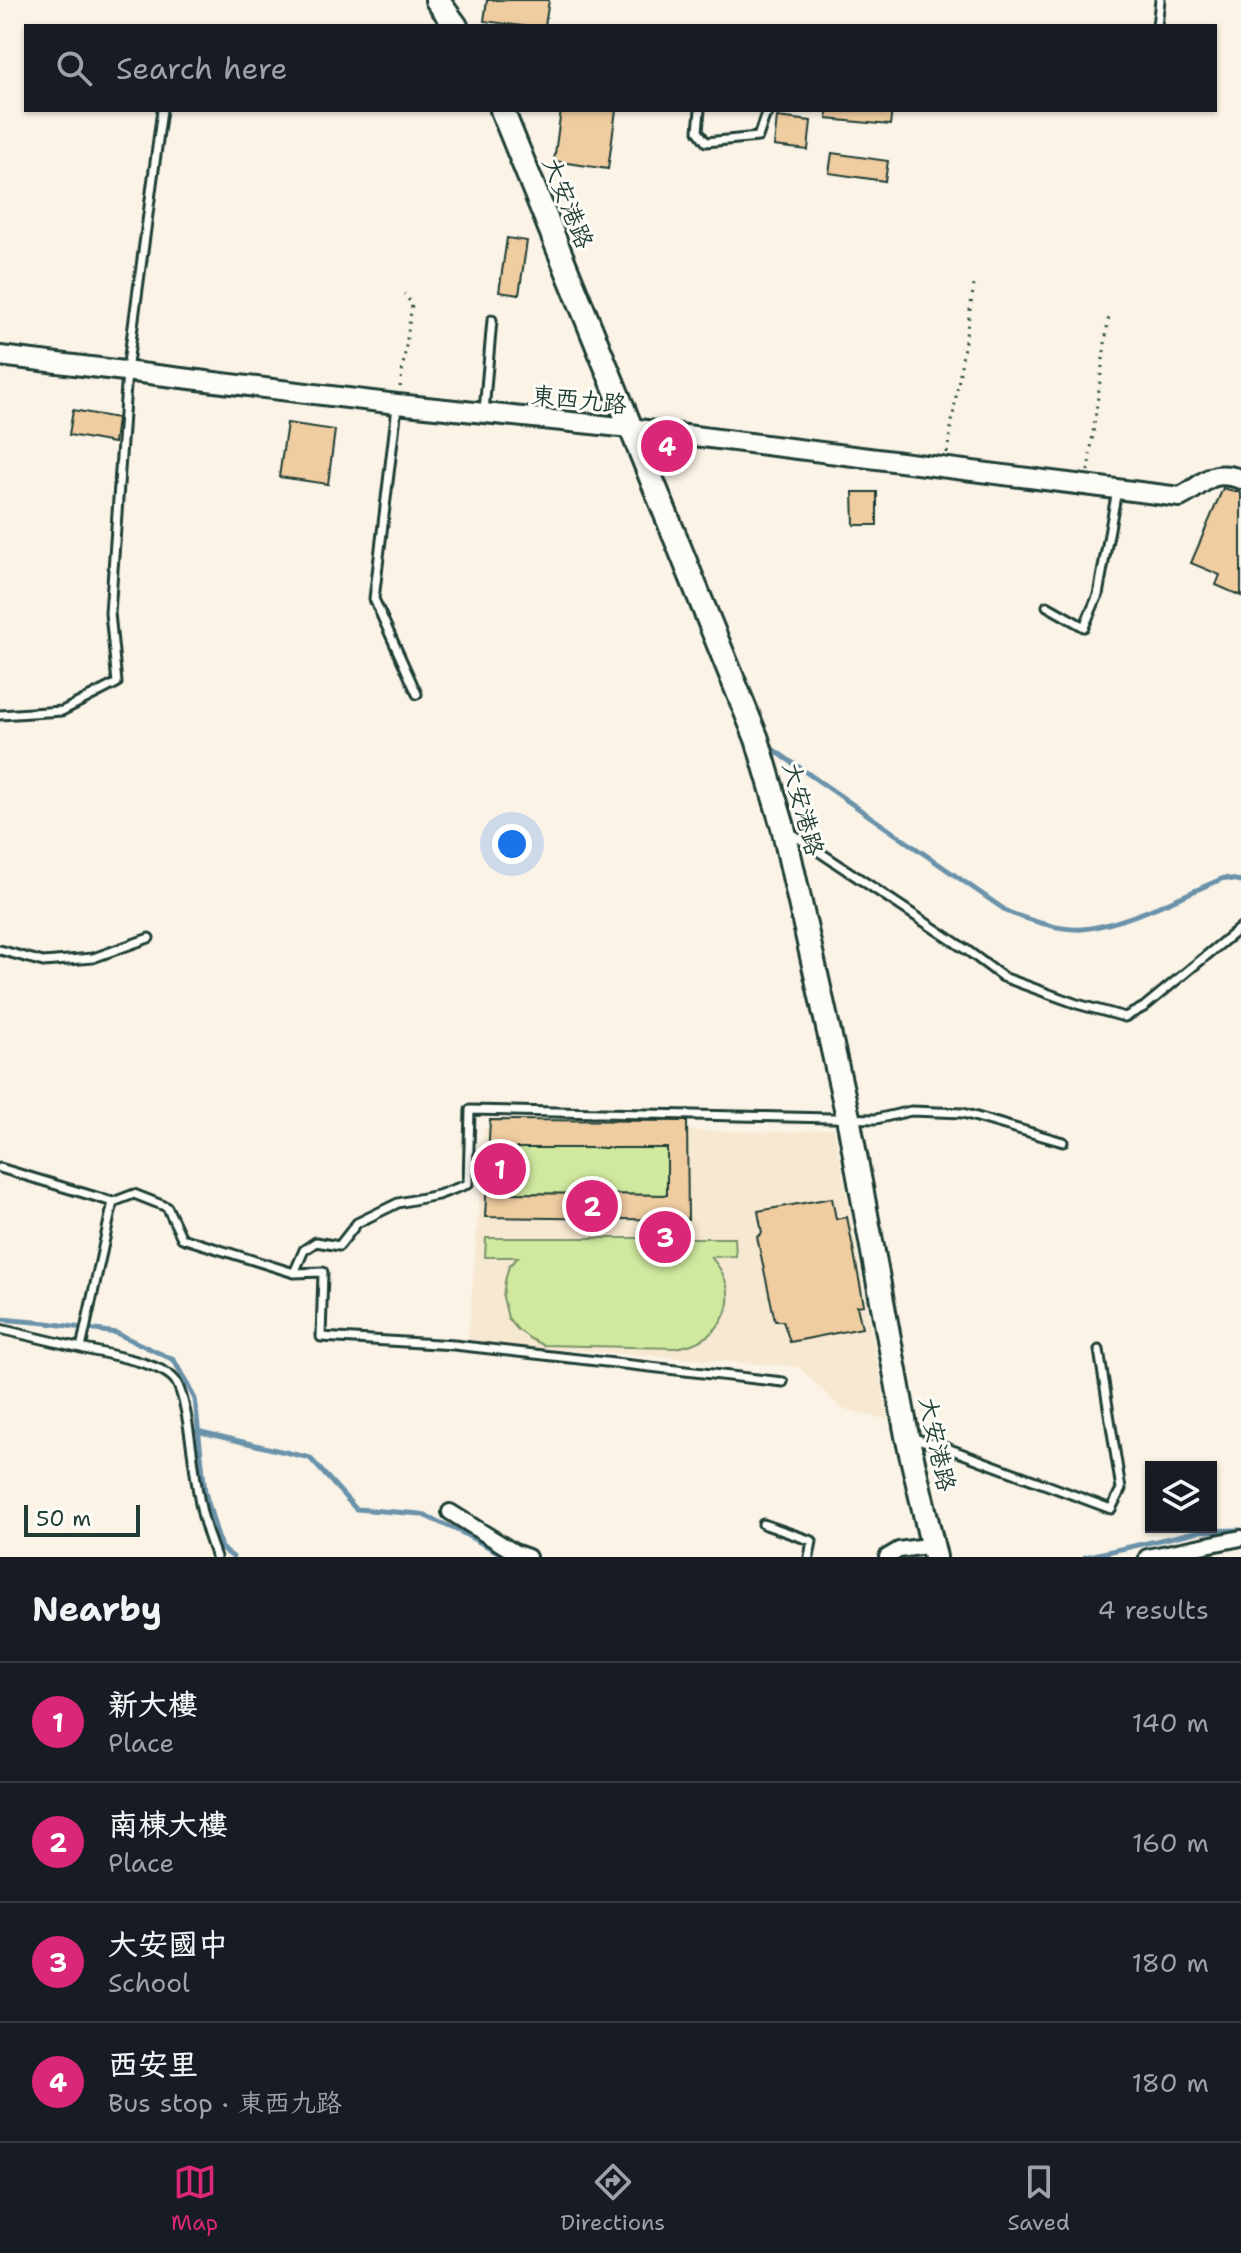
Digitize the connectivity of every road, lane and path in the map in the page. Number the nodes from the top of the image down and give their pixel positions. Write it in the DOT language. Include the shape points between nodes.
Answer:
graph roads {
  1 [pos="437,0"];
  2 [pos="1160,0"];
  3 [pos="455,24"];
  4 [pos="1157,24"];
  5 [pos="162,112"];
  6 [pos="503,112"];
  7 [pos="700,112"];
  8 [pos="768,112"];
  9 [pos="974,285"];
  10 [pos="404,294"];
  11 [pos="1109,314"];
  12 [pos="492,320"];
  13 [pos="0,356"];
  14 [pos="127,371"];
  15 [pos="397,404"];
  16 [pos="484,413"];
  17 [pos="630,428"];
  18 [pos="944,468"];
  19 [pos="1241,479"];
  20 [pos="1086,486"];
  21 [pos="1117,490"];
  22 [pos="1047,606"];
  23 [pos="417,694"];
  24 [pos="0,715"];
  25 [pos="783,827"];
  26 [pos="1241,927"];
  27 [pos="149,938"];
  28 [pos="0,950"];
  29 [pos="848,1117"];
  30 [pos="1063,1142"];
  31 [pos="0,1168"];
  32 [pos="113,1202"];
  33 [pos="294,1273"];
  34 [pos="0,1329"];
  35 [pos="81,1345"];
  36 [pos="1099,1350"];
  37 [pos="783,1382"];
  38 [pos="907,1436"];
  39 [pos="450,1512"];
  40 [pos="763,1524"];
  41 [pos="1241,1538"];
  42 [pos="934,1551"];
  43 [pos="216,1557"];
  44 [pos="528,1557"];
  45 [pos="809,1557"];
  46 [pos="887,1557"];
  47 [pos="1147,1557"];
  1 -- 3 [label="main road"];
  2 -- 4 [label="lane"];
  5 -- 14 [label="lane"];
  6 -- 17 [label="main road, 大安港路"];
  7 -- 8 [label="lane" via="698,131 706,142 758,137"];
  9 -- 18 [label="path"];
  10 -- 15 [label="path" via="412,304"];
  11 -- 20 [label="path"];
  12 -- 16 [label="lane"];
  13 -- 14 [label="street, 東西九路"];
  14 -- 15 [label="street, 東西九路"];
  14 -- 24 [label="lane" via="110,613 117,683 62,711"];
  15 -- 16 [label="street, 東西九路"];
  15 -- 23 [label="lane" via="374,599"];
  16 -- 17 [label="street, 東西九路"];
  17 -- 18 [label="street, 東西九路"];
  17 -- 25 [label="main road, 大安港路" via="757,739"];
  18 -- 20 [label="street, 東西九路"];
  19 -- 21 [label="street, 東西九路" via="1224,473 1211,476 1180,497"];
  20 -- 21 [label="street, 東西九路"];
  21 -- 22 [label="lane" via="1098,595 1084,627"];
  25 -- 26 [label="lane" via="1003,977 1125,1017"];
  25 -- 29 [label="main road, 大安港路"];
  27 -- 28 [label="lane" via="93,958 43,962"];
  29 -- 30 [label="lane" via="963,1113"];
  29 -- 33 [label="lane" via="470,1110 468,1184 398,1203 357,1223 339,1246 316,1242 304,1250"];
  29 -- 38 [label="main road, 大安港路"];
  31 -- 32 [label="lane"];
  32 -- 33 [label="lane" via="134,1194 167,1207 182,1238"];
  32 -- 35 [label="lane"];
  33 -- 37 [label="lane" via="323,1272 321,1337 454,1345"];
  34 -- 35 [label="lane"];
  35 -- 43 [label="lane" via="158,1367 174,1379 183,1399 198,1496"];
  36 -- 38 [label="lane" via="1121,1489 1111,1509"];
  38 -- 42 [label="main road, 大安港路"];
  39 -- 44 [label="street"];
  40 -- 45 [label="lane" via="812,1541"];
  41 -- 47 [label="street"];
  42 -- 46 [label="street" via="899,1550"];
}
